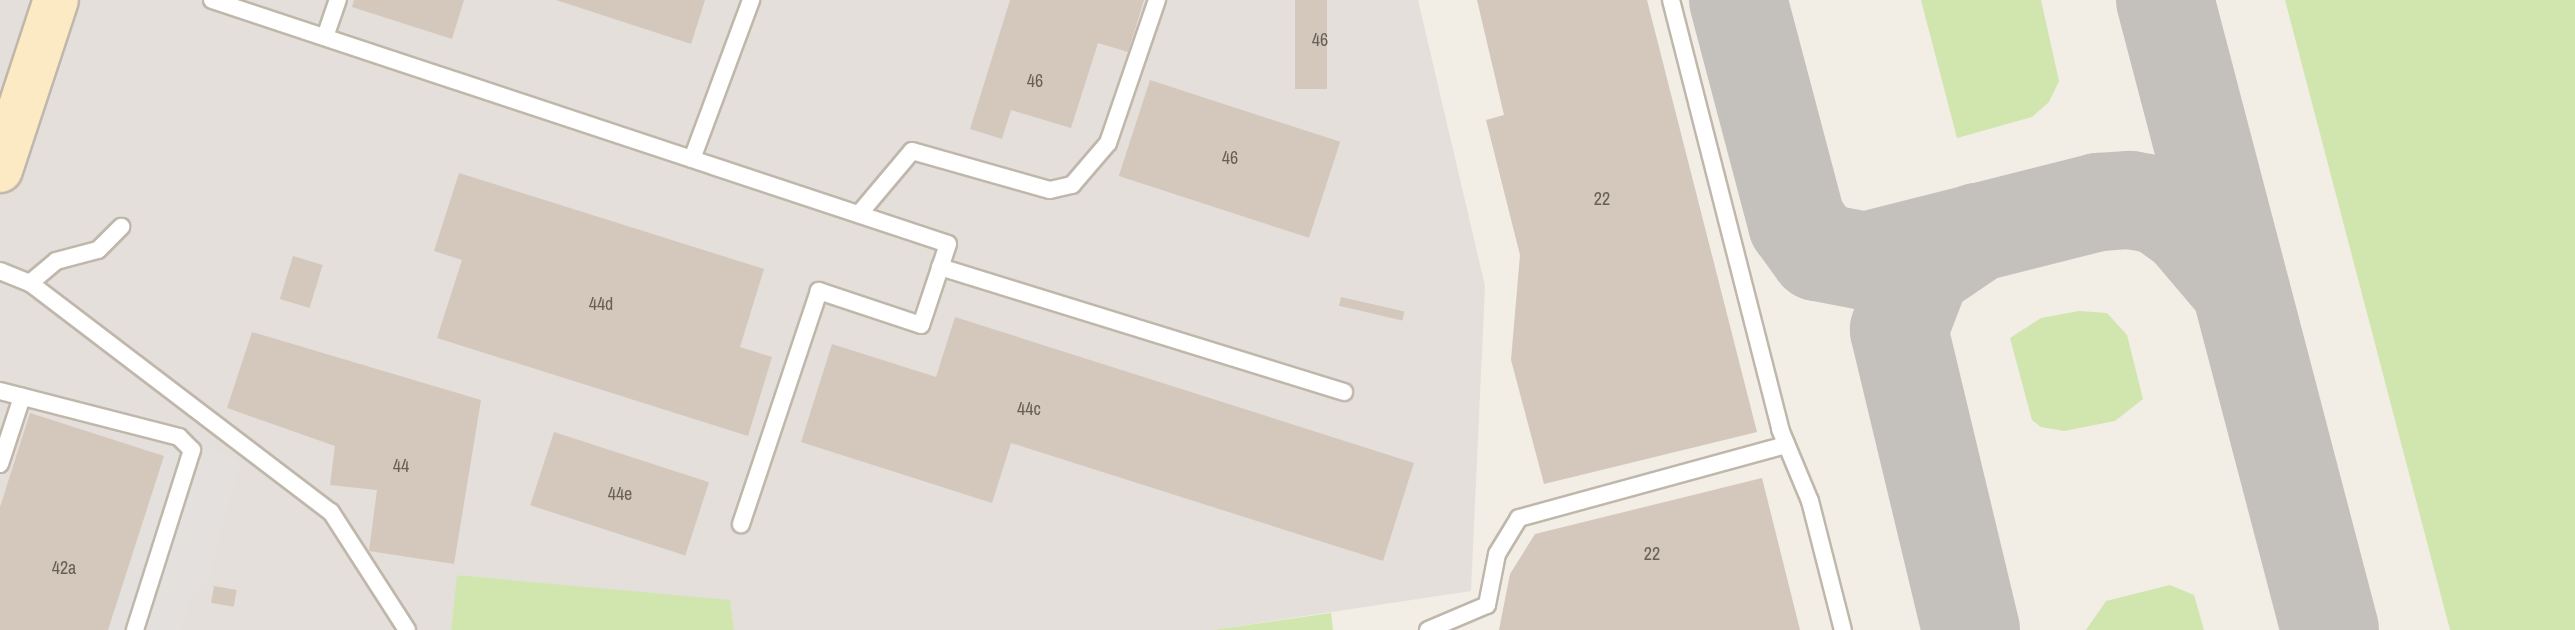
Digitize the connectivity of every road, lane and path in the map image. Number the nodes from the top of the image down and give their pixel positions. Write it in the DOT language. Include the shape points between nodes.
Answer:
graph roads {
  1 [pos="56,0"];
  2 [pos="212,0"];
  3 [pos="338,0"];
  4 [pos="751,0"];
  5 [pos="1157,0"];
  6 [pos="1671,0"];
  7 [pos="325,37"];
  8 [pos="692,159"];
  9 [pos="0,170"];
  10 [pos="859,214"];
  11 [pos="121,227"];
  12 [pos="940,267"];
  13 [pos="0,271"];
  14 [pos="30,283"];
  15 [pos="0,391"];
  16 [pos="1344,392"];
  17 [pos="22,397"];
  18 [pos="1786,445"];
  19 [pos="0,464"];
  20 [pos="741,524"];
  21 [pos="135,630"];
  22 [pos="407,630"];
  23 [pos="1428,630"];
  24 [pos="1843,630"];
  1 -- 9 [label="main road"];
  2 -- 7 [label="lane"];
  3 -- 7 [label="lane"];
  4 -- 8 [label="lane"];
  5 -- 10 [label="lane" via="1108,143 1072,185 1050,190 912,151"];
  6 -- 18 [label="lane"];
  7 -- 8 [label="lane"];
  8 -- 10 [label="lane"];
  10 -- 12 [label="lane" via="948,244"];
  11 -- 14 [label="lane" via="98,250 56,261"];
  12 -- 16 [label="lane"];
  12 -- 20 [label="lane" via="921,325 819,291"];
  13 -- 14 [label="lane"];
  14 -- 22 [label="lane" via="331,512"];
  15 -- 17 [label="lane"];
  17 -- 19 [label="lane"];
  17 -- 21 [label="lane" via="179,437 192,450"];
  18 -- 23 [label="lane" via="1519,518 1497,554 1487,605"];
  18 -- 24 [label="lane" via="1810,501"];
}
